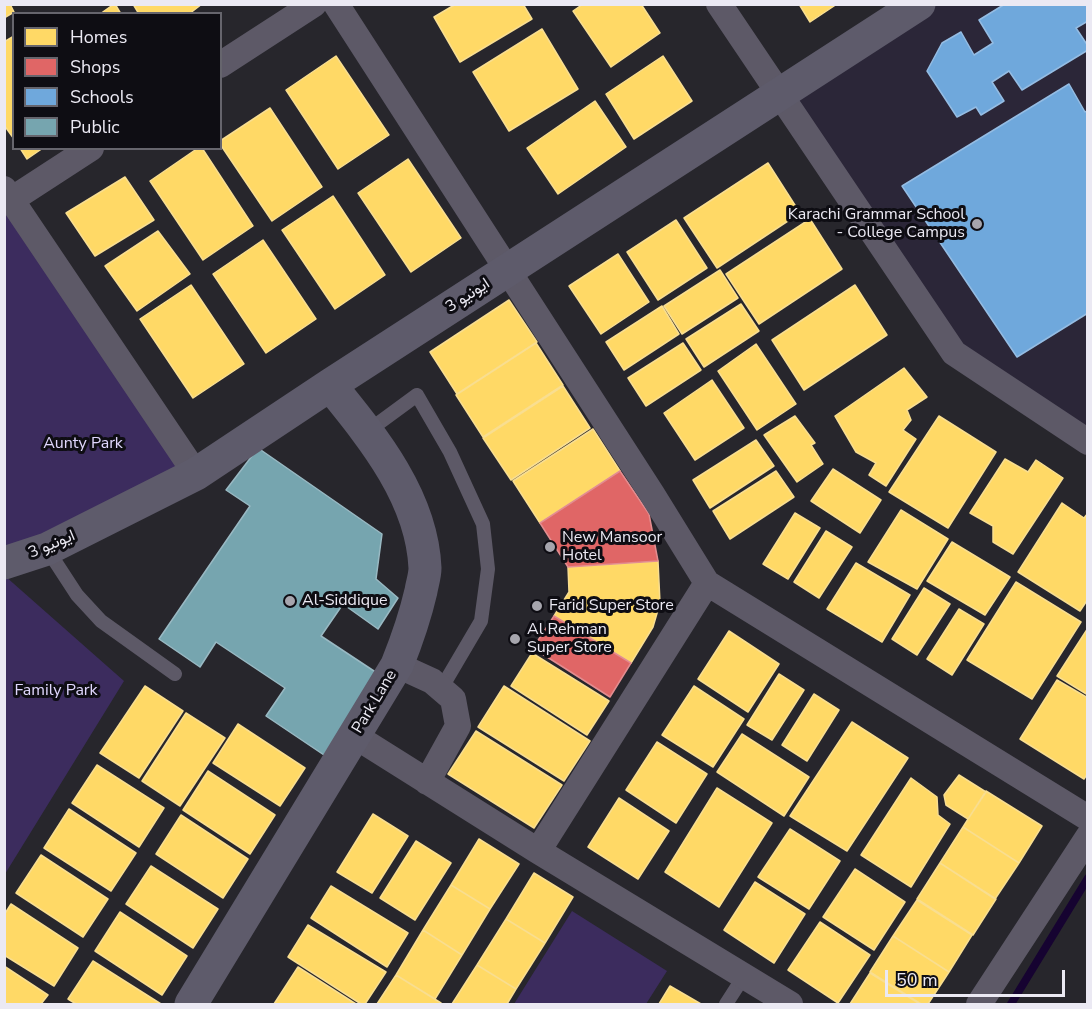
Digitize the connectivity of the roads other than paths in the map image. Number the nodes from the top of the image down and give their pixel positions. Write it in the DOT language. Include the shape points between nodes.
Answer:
graph roads {
  1 [pos="314,4"];
  2 [pos="336,4"];
  3 [pos="719,4"];
  4 [pos="919,4"];
  5 [pos="222,64"];
  6 [pos="779,95"];
  7 [pos="87,150"];
  8 [pos="8,194"];
  9 [pos="508,270"];
  10 [pos="330,385"];
  11 [pos="368,431"];
  12 [pos="1088,442"];
  13 [pos="196,474"];
  14 [pos="47,549"];
  15 [pos="4,563"];
  16 [pos="707,583"];
  17 [pos="397,665"];
  18 [pos="175,674"];
  19 [pos="441,689"];
  20 [pos="355,736"];
  21 [pos="427,782"];
  22 [pos="1088,818"];
  23 [pos="1088,837"];
  24 [pos="538,851"];
  25 [pos="744,976"];
  26 [pos="191,1005"];
  27 [pos="726,1005"];
  28 [pos="790,1005"];
  29 [pos="979,1005"];
  1 -- 5 [label="street"];
  2 -- 9 [label="street"];
  3 -- 6 [label="street"];
  4 -- 6 [label="street, ایونیو 3"];
  6 -- 9 [label="street, ایونیو 3"];
  6 -- 12 [label="street" via="954,353"];
  7 -- 8 [label="street"];
  8 -- 13 [label="street"];
  9 -- 10 [label="street, ایونیو 3"];
  9 -- 16 [label="street"];
  10 -- 11 [label="street, Park Lane"];
  10 -- 13 [label="street, ایونیو 3"];
  11 -- 17 [label="street, Park Lane" via="396,475 416,520 425,570 413,626"];
  11 -- 19 [label="lane" via="417,395 450,452 483,524 488,569 481,621"];
  13 -- 14 [label="street, ایونیو 3"];
  14 -- 15 [label="street, ایونیو 3"];
  14 -- 18 [label="lane" via="77,595 101,621"];
  16 -- 22 [label="street"];
  16 -- 24 [label="street"];
  17 -- 19 [label="street"];
  17 -- 20 [label="street, Park Lane"];
  19 -- 21 [label="street" via="453,699 458,726"];
  20 -- 21 [label="street"];
  20 -- 26 [label="street, Park Lane"];
  21 -- 24 [label="street"];
  23 -- 29 [label="street"];
  24 -- 25 [label="street"];
  25 -- 27 [label="lane"];
  25 -- 28 [label="street"];
}
